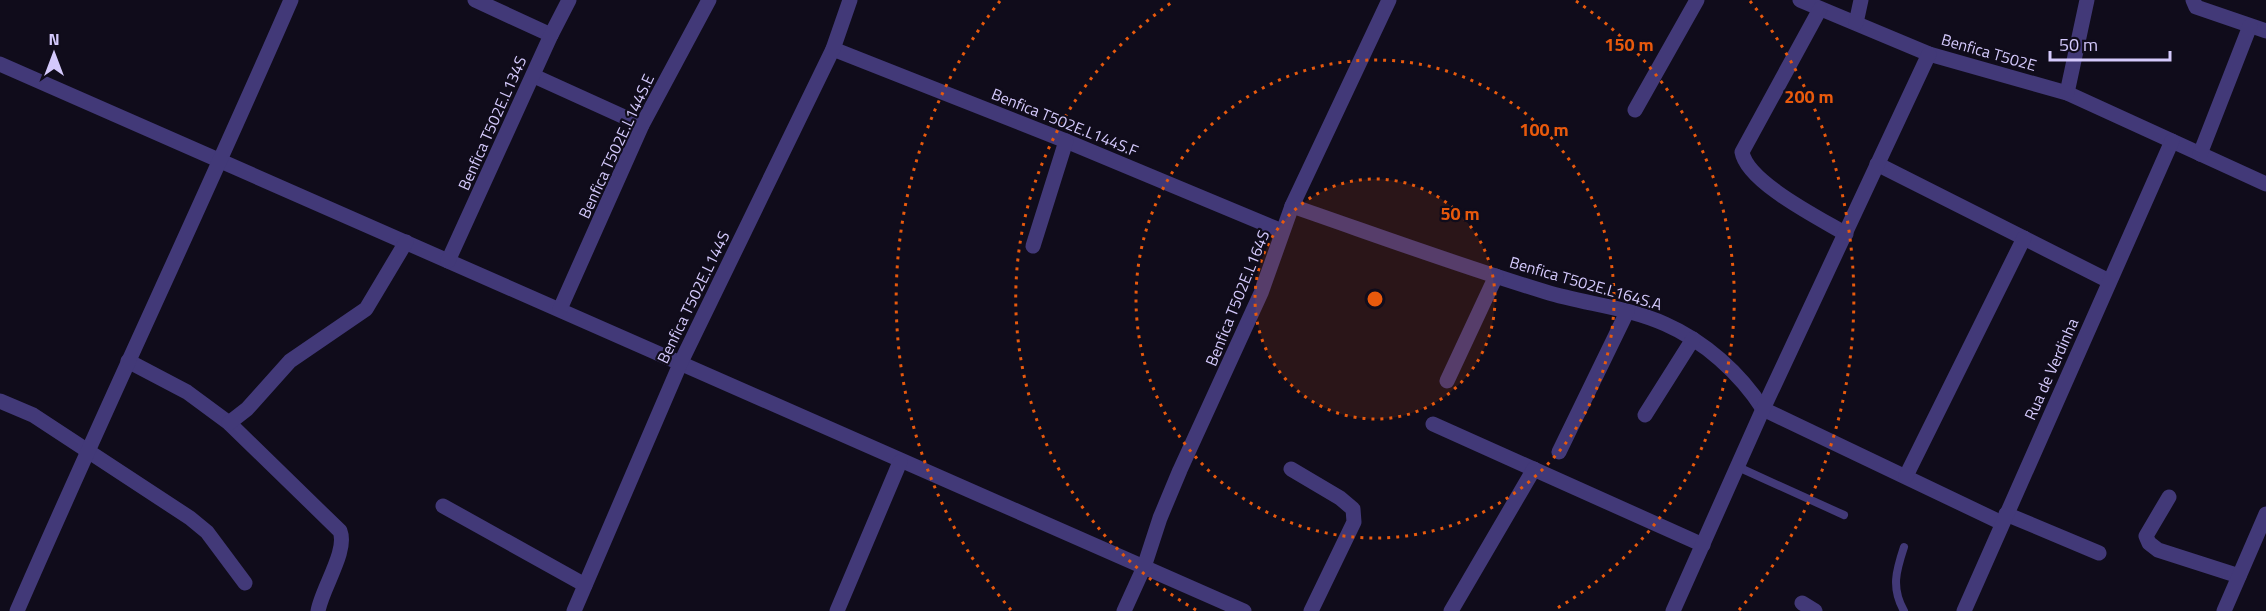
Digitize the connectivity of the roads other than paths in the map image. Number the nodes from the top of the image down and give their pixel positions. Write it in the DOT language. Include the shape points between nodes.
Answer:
graph roads {
  1 [pos="291,0"];
  2 [pos="475,0"];
  3 [pos="569,0"];
  4 [pos="710,0"];
  5 [pos="850,0"];
  6 [pos="1697,0"];
  7 [pos="1800,0"];
  8 [pos="1861,0"];
  9 [pos="2087,0"];
  10 [pos="2193,0"];
  11 [pos="1387,1"];
  12 [pos="1821,9"];
  13 [pos="1856,23"];
  14 [pos="2250,26"];
  15 [pos="2266,31"];
  16 [pos="551,35"];
  17 [pos="833,49"];
  18 [pos="1929,54"];
  19 [pos="0,64"];
  20 [pos="534,76"];
  21 [pos="2067,93"];
  22 [pos="1635,110"];
  23 [pos="642,125"];
  24 [pos="1066,141"];
  25 [pos="2172,141"];
  26 [pos="2200,154"];
  27 [pos="222,160"];
  28 [pos="1877,164"];
  29 [pos="2266,184"];
  30 [pos="1292,206"];
  31 [pos="1282,231"];
  32 [pos="1846,234"];
  33 [pos="2024,238"];
  34 [pos="406,242"];
  35 [pos="1033,246"];
  36 [pos="448,261"];
  37 [pos="1496,276"];
  38 [pos="2109,281"];
  39 [pos="560,309"];
  40 [pos="1628,312"];
  41 [pos="1693,339"];
  42 [pos="128,361"];
  43 [pos="681,362"];
  44 [pos="1447,381"];
  45 [pos="0,400"];
  46 [pos="1763,409"];
  47 [pos="1645,416"];
  48 [pos="229,423"];
  49 [pos="1433,424"];
  50 [pos="87,449"];
  51 [pos="1560,452"];
  52 [pos="900,462"];
  53 [pos="1738,466"];
  54 [pos="1291,470"];
  55 [pos="1534,470"];
  56 [pos="1906,476"];
  57 [pos="2169,497"];
  58 [pos="443,506"];
  59 [pos="2266,514"];
  60 [pos="1844,515"];
  61 [pos="2004,519"];
  62 [pos="1703,545"];
  63 [pos="1904,547"];
  64 [pos="2099,554"];
  65 [pos="1144,567"];
  66 [pos="2240,576"];
  67 [pos="245,583"];
  68 [pos="585,585"];
  69 [pos="16,611"];
  70 [pos="318,611"];
  71 [pos="574,611"];
  72 [pos="837,611"];
  73 [pos="1124,611"];
  74 [pos="1244,611"];
  75 [pos="1311,611"];
  76 [pos="1451,611"];
  77 [pos="1673,611"];
  78 [pos="1904,611"];
  79 [pos="1964,611"];
  80 [pos="2224,611"];
  1 -- 27 [label="street"];
  2 -- 16 [label="street"];
  3 -- 16 [label="street, Benfica T502E.L134S"];
  4 -- 23 [label="street, Benfica T502E.L144S.E"];
  5 -- 17 [label="street, Benfica T502E.L144S"];
  6 -- 22 [label="street"];
  7 -- 12 [label="street, Benfica T502E"];
  8 -- 13 [label="street"];
  9 -- 21 [label="street"];
  10 -- 14 [label="street" via="2196,7"];
  11 -- 30 [label="street, Benfica T502E.L164S"];
  12 -- 13 [label="street, Benfica T502E"];
  12 -- 32 [label="street" via="1742,152 1744,164 1764,183"];
  13 -- 18 [label="street, Benfica T502E"];
  14 -- 15 [label="street"];
  14 -- 26 [label="street"];
  16 -- 20 [label="street, Benfica T502E.L134S"];
  17 -- 24 [label="street, Benfica T502E.L144S.F"];
  17 -- 43 [label="street, Benfica T502E.L144S"];
  18 -- 21 [label="street, Benfica T502E"];
  18 -- 28 [label="street"];
  19 -- 27 [label="street"];
  20 -- 23 [label="street"];
  20 -- 36 [label="street, Benfica T502E.L134S"];
  21 -- 25 [label="street, Benfica T502E"];
  23 -- 39 [label="street, Benfica T502E.L144S.E"];
  24 -- 31 [label="street, Benfica T502E.L144S.F"];
  24 -- 35 [label="street"];
  25 -- 26 [label="street, Benfica T502E"];
  25 -- 38 [label="street, Rua de Verdinha"];
  26 -- 29 [label="street, Benfica T502E"];
  27 -- 34 [label="street"];
  27 -- 42 [label="street"];
  28 -- 32 [label="street"];
  28 -- 33 [label="street"];
  30 -- 31 [label="street, Benfica T502E.L164S"];
  30 -- 37 [label="street, Benfica T502E.L164S.A"];
  31 -- 65 [label="street, Benfica T502E.L164S" via="1238,349 1160,518"];
  32 -- 46 [label="street"];
  33 -- 38 [label="street"];
  33 -- 56 [label="street"];
  34 -- 36 [label="street"];
  34 -- 48 [label="street" via="366,309 290,361 248,409"];
  36 -- 39 [label="street"];
  37 -- 40 [label="street, Benfica T502E.L164S.A"];
  37 -- 44 [label="street"];
  38 -- 61 [label="street, Rua de Verdinha"];
  39 -- 43 [label="street"];
  40 -- 41 [label="street, Benfica T502E.L164S.A" via="1664,323"];
  40 -- 51 [label="street"];
  41 -- 46 [label="street, Benfica T502E.L164S.A" via="1750,387"];
  41 -- 47 [label="street"];
  42 -- 48 [label="street" via="187,392"];
  42 -- 50 [label="street"];
  43 -- 52 [label="street"];
  43 -- 68 [label="street, Benfica T502E.L144S"];
  45 -- 50 [label="street" via="33,415"];
  46 -- 53 [label="street"];
  46 -- 56 [label="street, Benfica T502E.L164S.A"];
  48 -- 70 [label="street" via="340,531 343,538 339,554"];
  49 -- 55 [label="street"];
  50 -- 67 [label="street" via="207,532"];
  50 -- 69 [label="street"];
  52 -- 65 [label="street"];
  52 -- 72 [label="street"];
  53 -- 60 [label="lane"];
  53 -- 62 [label="street"];
  54 -- 75 [label="street" via="1353,509 1354,522"];
  55 -- 62 [label="street"];
  55 -- 76 [label="street"];
  56 -- 61 [label="street, Benfica T502E.L164S.A"];
  57 -- 66 [label="street" via="2146,537 2149,543 2158,550"];
  58 -- 68 [label="street"];
  59 -- 66 [label="street"];
  61 -- 64 [label="street, Benfica T502E.L164S.A"];
  61 -- 79 [label="street, Rua de Verdinha"];
  62 -- 77 [label="street"];
  63 -- 78 [label="lane" via="1894,580 1896,597"];
  65 -- 73 [label="street, Benfica T502E.L164S"];
  65 -- 74 [label="street"];
  66 -- 80 [label="street"];
  68 -- 71 [label="street, Benfica T502E.L144S"];
}
